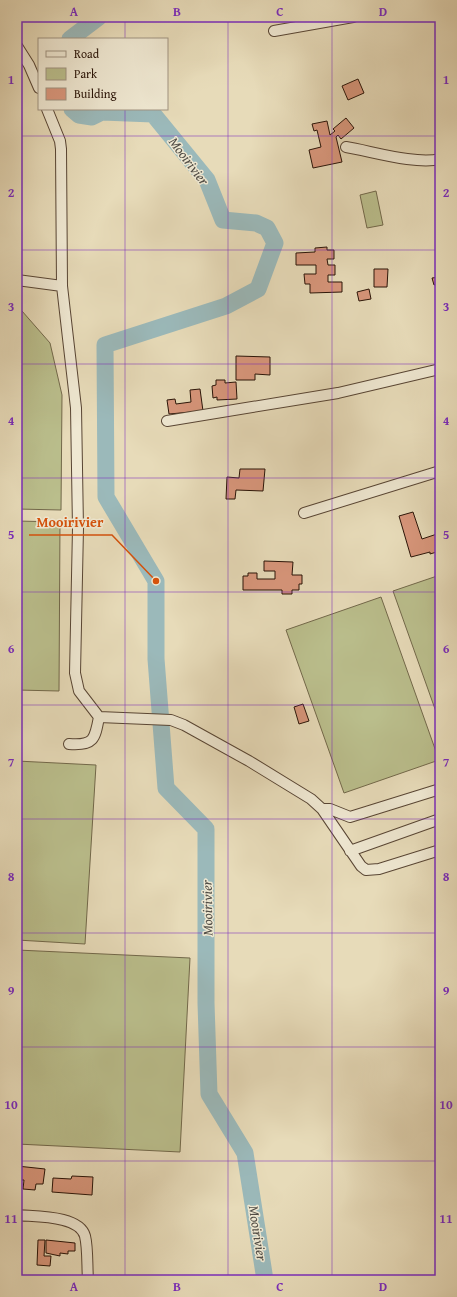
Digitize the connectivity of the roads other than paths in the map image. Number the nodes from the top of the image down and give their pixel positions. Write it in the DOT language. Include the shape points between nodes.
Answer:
graph roads {
  1 [pos="353,17"];
  2 [pos="274,31"];
  3 [pos="17,46"];
  4 [pos="38,86"];
  5 [pos="47,110"];
  6 [pos="346,147"];
  7 [pos="440,159"];
  8 [pos="17,280"];
  9 [pos="62,286"];
  10 [pos="440,369"];
  11 [pos="167,421"];
  12 [pos="440,471"];
  13 [pos="304,513"];
  14 [pos="99,716"];
  15 [pos="69,744"];
  16 [pos="440,789"];
  17 [pos="322,809"];
  18 [pos="440,819"];
  19 [pos="440,850"];
  20 [pos="350,851"];
  21 [pos="17,1215"];
  22 [pos="88,1280"];
  1 -- 2 [label="street"];
  3 -- 4 [label="street"];
  5 -- 9 [label="street" via="61,148"];
  6 -- 7 [label="street" via="425,161"];
  8 -- 9 [label="street"];
  9 -- 14 [label="street" via="76,408 78,528 75,673 79,691"];
  10 -- 11 [label="street" via="338,392"];
  12 -- 13 [label="street"];
  14 -- 15 [label="street" via="96,734 91,741 83,745"];
  14 -- 17 [label="street" via="171,720 184,725 269,772 312,799"];
  16 -- 17 [label="street" via="350,817 330,809"];
  17 -- 20 [label="street"];
  18 -- 20 [label="street"];
  19 -- 20 [label="street" via="372,870 361,866"];
  21 -- 22 [label="street" via="57,1218 79,1227 85,1236"];
}
